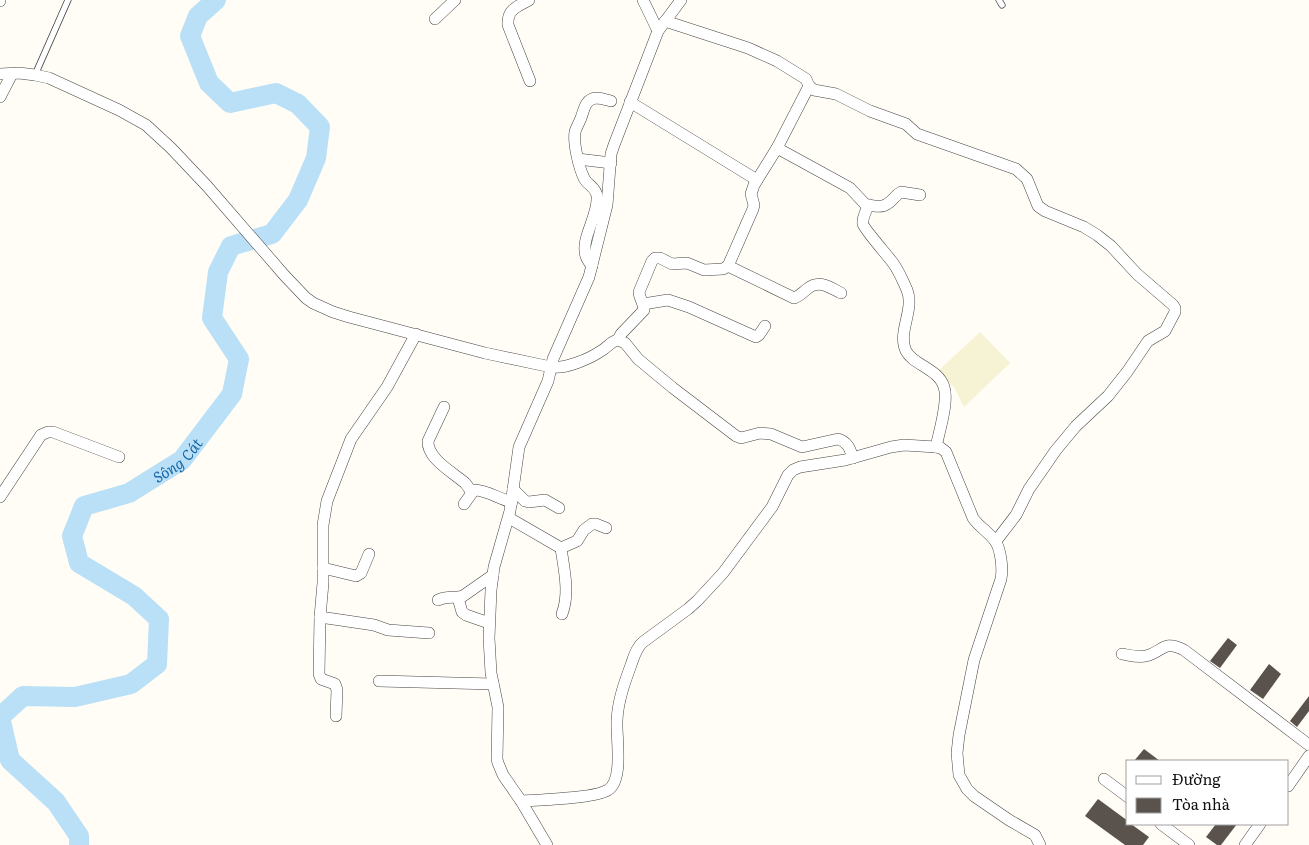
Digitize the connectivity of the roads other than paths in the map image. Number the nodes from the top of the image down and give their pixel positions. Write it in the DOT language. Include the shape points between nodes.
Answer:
graph roads {
  1 [pos="68,0"];
  2 [pos="455,0"];
  3 [pos="529,0"];
  4 [pos="643,0"];
  5 [pos="681,0"];
  6 [pos="436,19"];
  7 [pos="665,21"];
  8 [pos="658,32"];
  9 [pos="0,74"];
  10 [pos="12,74"];
  11 [pos="35,75"];
  12 [pos="530,81"];
  13 [pos="809,86"];
  14 [pos="0,97"];
  15 [pos="611,101"];
  16 [pos="630,102"];
  17 [pos="777,148"];
  18 [pos="578,159"];
  19 [pos="611,163"];
  20 [pos="757,180"];
  21 [pos="920,195"];
  22 [pos="868,206"];
  23 [pos="592,266"];
  24 [pos="728,266"];
  25 [pos="841,292"];
  26 [pos="643,304"];
  27 [pos="765,326"];
  28 [pos="416,334"];
  29 [pos="618,340"];
  30 [pos="551,367"];
  31 [pos="444,407"];
  32 [pos="936,447"];
  33 [pos="119,457"];
  34 [pos="853,458"];
  35 [pos="513,489"];
  36 [pos="1,494"];
  37 [pos="472,494"];
  38 [pos="512,502"];
  39 [pos="464,504"];
  40 [pos="559,508"];
  41 [pos="509,518"];
  42 [pos="606,528"];
  43 [pos="996,541"];
  44 [pos="561,548"];
  45 [pos="369,554"];
  46 [pos="323,568"];
  47 [pos="493,575"];
  48 [pos="458,598"];
  49 [pos="438,600"];
  50 [pos="562,614"];
  51 [pos="320,617"];
  52 [pos="489,623"];
  53 [pos="429,633"];
  54 [pos="1122,654"];
  55 [pos="379,681"];
  56 [pos="493,684"];
  57 [pos="336,716"];
  58 [pos="1309,745"];
  59 [pos="1309,756"];
  60 [pos="1104,779"];
  61 [pos="1289,785"];
  62 [pos="1126,796"];
  63 [pos="521,800"];
  64 [pos="1163,825"];
  65 [pos="1259,825"];
  66 [pos="547,845"];
  67 [pos="1040,845"];
  68 [pos="1188,845"];
  69 [pos="1245,845"];
  1 -- 11 [label="lane"];
  2 -- 6 [label="street"];
  3 -- 12 [label="street" via="510,11 508,24"];
  4 -- 8 [label="street"];
  5 -- 7 [label="street"];
  7 -- 8 [label="street"];
  7 -- 13 [label="street" via="778,61 806,79"];
  8 -- 16 [label="street"];
  9 -- 10 [label="street"];
  10 -- 11 [label="street"];
  10 -- 14 [label="street"];
  11 -- 28 [label="street" via="49,78 119,110 161,137 306,298 322,308 349,317"];
  13 -- 17 [label="street"];
  13 -- 43 [label="street" via="906,124 917,134 1016,170 1027,179 1038,206 1084,227 1111,246 1175,308 1165,331 1148,342 1108,396 1056,450"];
  15 -- 18 [label="street" via="596,98 583,108 575,132"];
  16 -- 19 [label="street"];
  16 -- 20 [label="street"];
  17 -- 20 [label="street"];
  17 -- 22 [label="street" via="850,188"];
  18 -- 19 [label="street"];
  18 -- 23 [label="street" via="585,181 597,196 585,252"];
  19 -- 23 [label="street" via="607,206"];
  20 -- 24 [label="street" via="751,192 753,209"];
  21 -- 22 [label="street" via="901,192 888,204"];
  22 -- 32 [label="street" via="864,226 895,266 908,292 904,335 906,351 931,370 944,387 946,400"];
  23 -- 30 [label="street"];
  24 -- 25 [label="street" via="794,298 818,283"];
  24 -- 26 [label="street" via="704,270 687,263 672,264 655,258 638,292"];
  26 -- 27 [label="street" via="668,300 756,336"];
  26 -- 29 [label="street" via="642,313"];
  28 -- 30 [label="street"];
  28 -- 46 [label="street" via="387,387 351,439 325,508"];
  29 -- 30 [label="street" via="581,361"];
  29 -- 34 [label="street" via="673,388 736,436 746,438 771,434 802,447 838,439 848,445"];
  30 -- 35 [label="street" via="519,447"];
  31 -- 37 [label="street" via="428,445 432,454 467,484"];
  32 -- 34 [label="street" via="891,446"];
  32 -- 43 [label="street" via="946,452 973,518"];
  33 -- 36 [label="street" via="48,432 41,435"];
  34 -- 63 [label="street" via="800,467 790,472 772,507 723,573 688,609 639,645 620,697 617,773 610,788 601,793 567,798"];
  35 -- 38 [label="street"];
  35 -- 40 [label="street" via="525,501 545,500"];
  37 -- 38 [label="street" via="474,490 483,491"];
  37 -- 39 [label="street"];
  38 -- 41 [label="street"];
  41 -- 44 [label="street"];
  41 -- 47 [label="street"];
  42 -- 44 [label="street" via="592,524 576,541"];
  43 -- 67 [label="street" via="1003,572 974,660 958,735 958,776 974,796 1035,835"];
  44 -- 50 [label="street" via="566,587 566,605"];
  45 -- 46 [label="street" via="356,576"];
  46 -- 51 [label="street"];
  47 -- 48 [label="street"];
  47 -- 52 [label="street"];
  48 -- 49 [label="street"];
  48 -- 52 [label="street" via="462,612"];
  51 -- 53 [label="street" via="388,630"];
  51 -- 57 [label="street" via="318,674 321,679 335,684"];
  52 -- 56 [label="street"];
  54 -- 58 [label="street" via="1140,657 1166,646 1178,647"];
  55 -- 56 [label="street"];
  56 -- 63 [label="street" via="498,707 497,759 503,775"];
  59 -- 61 [label="street"];
  60 -- 62 [label="street"];
  63 -- 66 [label="street"];
  64 -- 68 [label="street"];
  65 -- 69 [label="street"];
}
